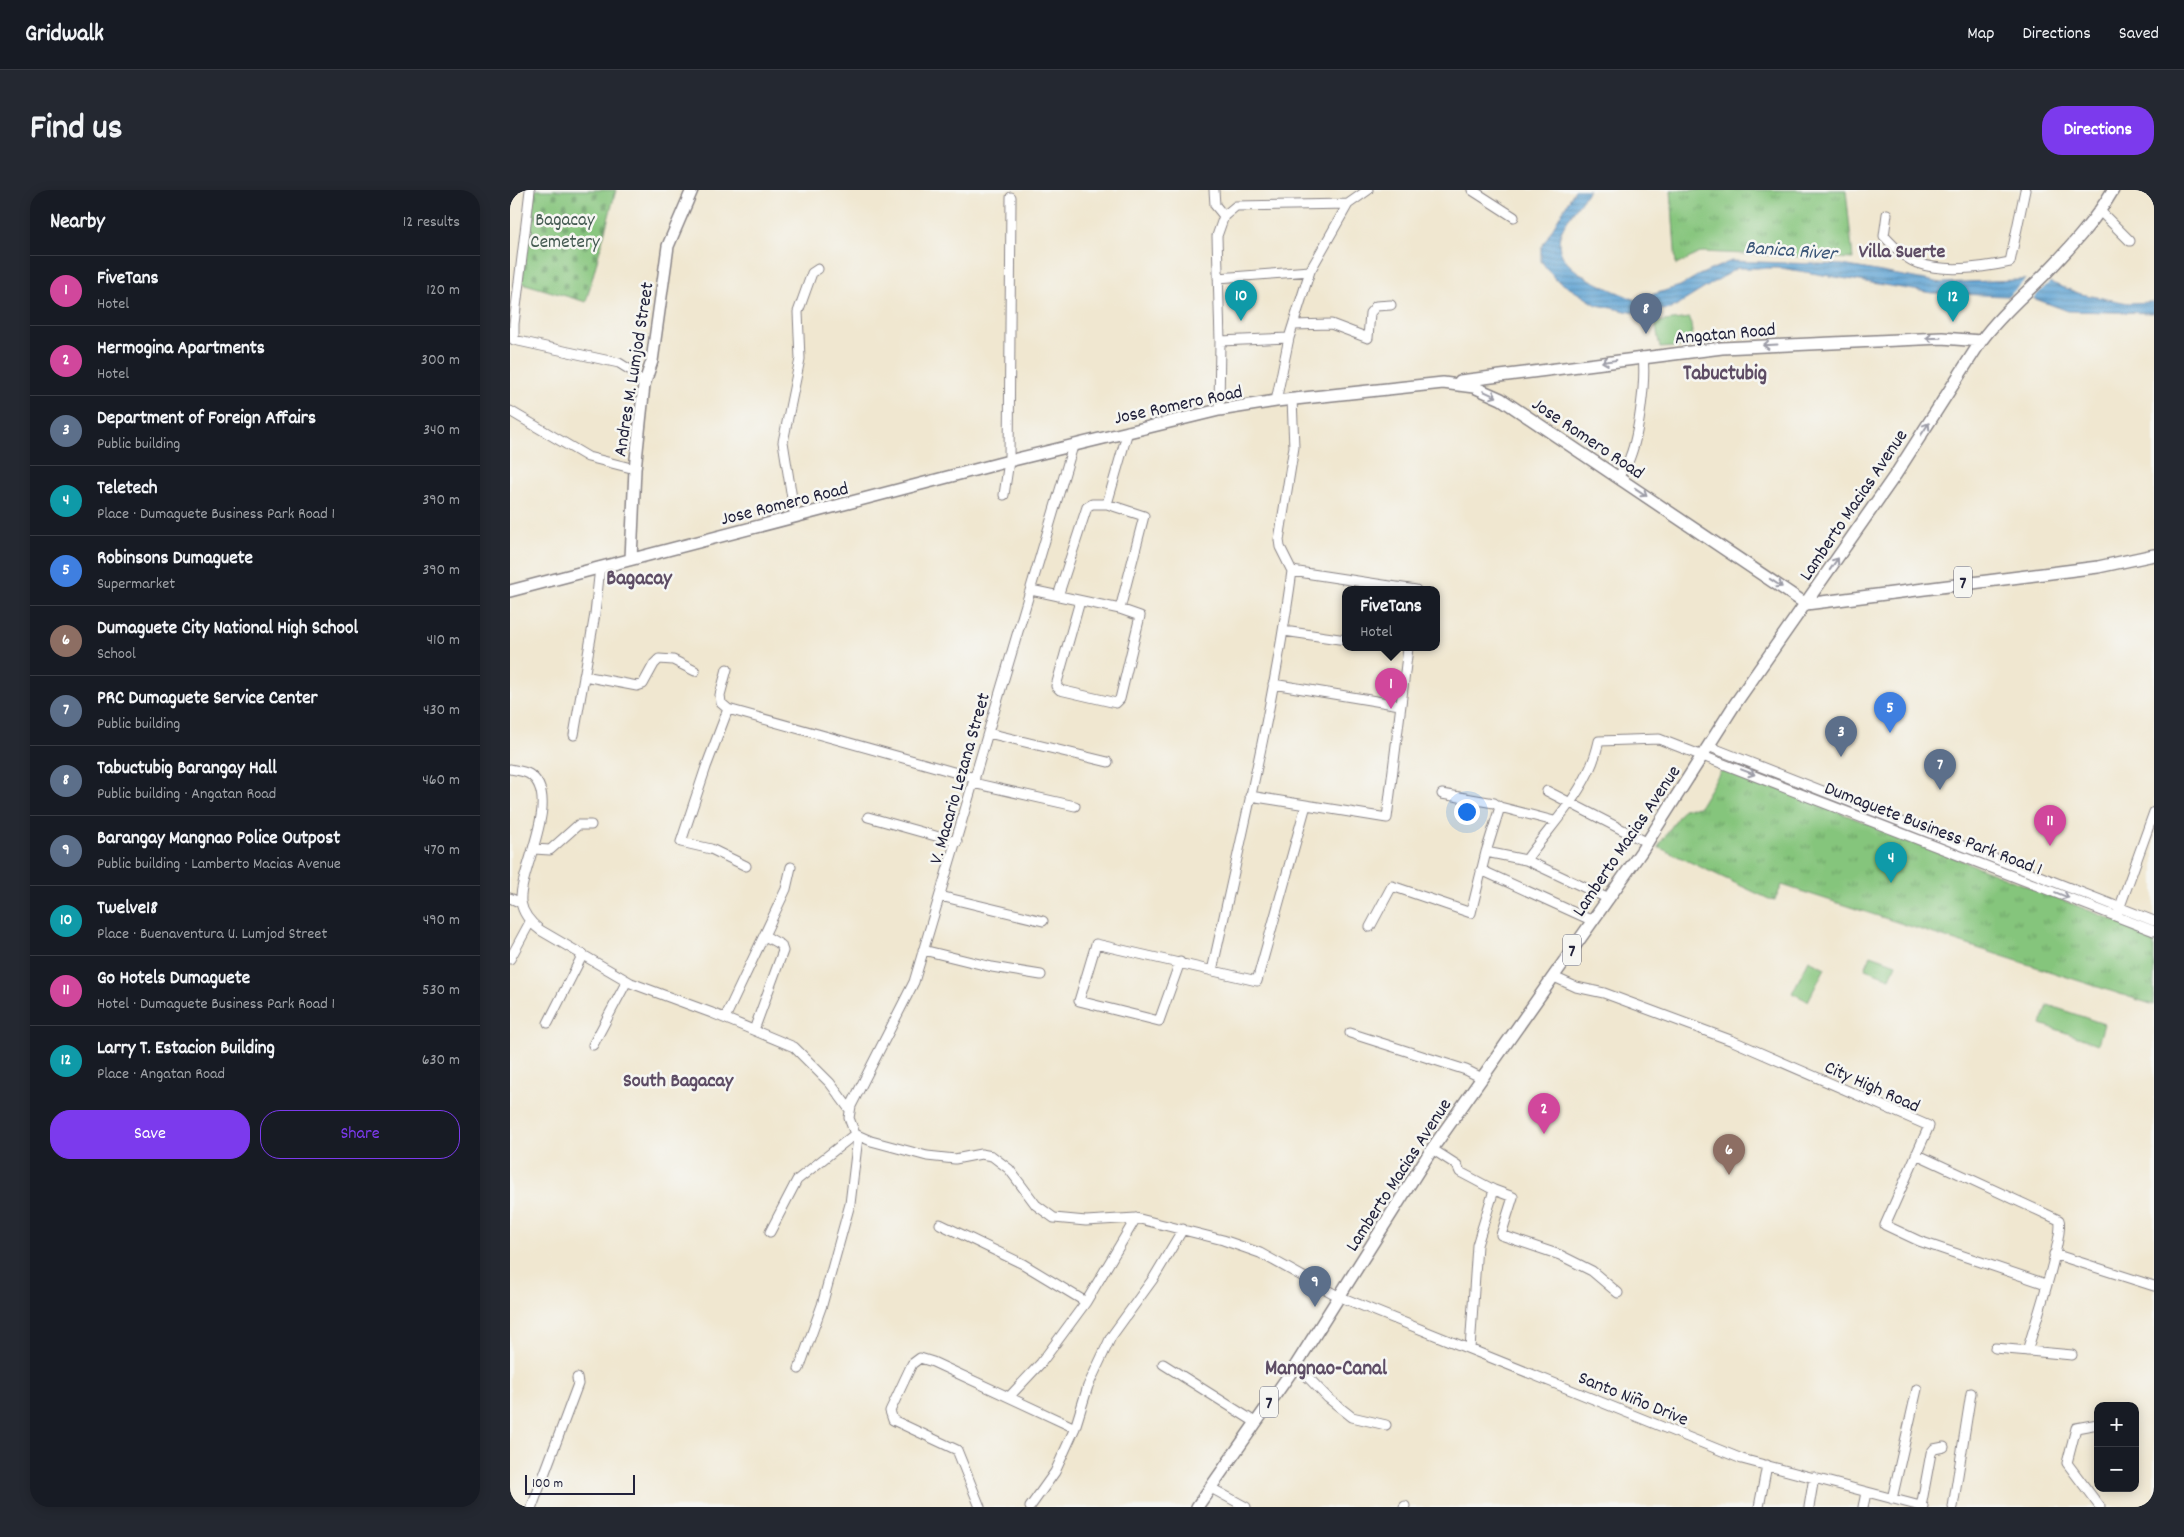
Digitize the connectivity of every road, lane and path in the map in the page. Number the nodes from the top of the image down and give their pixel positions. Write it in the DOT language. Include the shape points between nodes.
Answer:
graph roads {
  1 [pos="530,190"];
  2 [pos="692,190"];
  3 [pos="1214,190"];
  4 [pos="1368,190"];
  5 [pos="1472,190"];
  6 [pos="2025,190"];
  7 [pos="2113,190"];
  8 [pos="1011,197"];
  9 [pos="1348,204"];
  10 [pos="2100,211"];
  11 [pos="1887,214"];
  12 [pos="1224,216"];
  13 [pos="1514,217"];
  14 [pos="2130,240"];
  15 [pos="818,269"];
  16 [pos="1310,272"];
  17 [pos="1218,278"];
  18 [pos="514,289"];
  19 [pos="1392,305"];
  20 [pos="1293,326"];
  21 [pos="511,336"];
  22 [pos="1289,338"];
  23 [pos="1220,341"];
  24 [pos="1981,341"];
  25 [pos="1643,357"];
  26 [pos="1443,383"];
  27 [pos="644,385"];
  28 [pos="1292,400"];
  29 [pos="1276,401"];
  30 [pos="1219,410"];
  31 [pos="510,411"];
  32 [pos="1128,431"];
  33 [pos="1073,446"];
  34 [pos="1008,461"];
  35 [pos="635,469"];
  36 [pos="1618,477"];
  37 [pos="1004,495"];
  38 [pos="1107,504"];
  39 [pos="795,517"];
  40 [pos="2154,555"];
  41 [pos="631,559"];
  42 [pos="600,567"];
  43 [pos="1292,571"];
  44 [pos="1390,586"];
  45 [pos="1031,590"];
  46 [pos="510,591"];
  47 [pos="1058,596"];
  48 [pos="1080,601"];
  49 [pos="1806,604"];
  50 [pos="1120,609"];
  51 [pos="1284,630"];
  52 [pos="1342,639"];
  53 [pos="1406,651"];
  54 [pos="727,669"];
  55 [pos="695,671"];
  56 [pos="584,676"];
  57 [pos="1273,684"];
  58 [pos="1400,705"];
  59 [pos="728,710"];
  60 [pos="988,733"];
  61 [pos="574,735"];
  62 [pos="1705,750"];
  63 [pos="1108,762"];
  64 [pos="510,769"];
  65 [pos="974,781"];
  66 [pos="1547,791"];
  67 [pos="1442,794"];
  68 [pos="1250,796"];
  69 [pos="1572,803"];
  70 [pos="1306,805"];
  71 [pos="1076,806"];
  72 [pos="1500,807"];
  73 [pos="2154,812"];
  74 [pos="868,817"];
  75 [pos="1554,822"];
  76 [pos="591,825"];
  77 [pos="957,842"];
  78 [pos="1648,843"];
  79 [pos="534,849"];
  80 [pos="1486,852"];
  81 [pos="1526,860"];
  82 [pos="746,866"];
  83 [pos="1999,866"];
  84 [pos="791,867"];
  85 [pos="1481,870"];
  86 [pos="940,896"];
  87 [pos="510,898"];
  88 [pos="1608,900"];
  89 [pos="521,903"];
  90 [pos="2120,907"];
  91 [pos="2116,916"];
  92 [pos="1043,921"];
  93 [pos="2154,921"];
  94 [pos="530,922"];
  95 [pos="1593,922"];
  96 [pos="1370,927"];
  97 [pos="2154,931"];
  98 [pos="765,936"];
  99 [pos="923,950"];
  100 [pos="583,954"];
  101 [pos="510,959"];
  102 [pos="1180,962"];
  103 [pos="1212,971"];
  104 [pos="1041,975"];
  105 [pos="1554,977"];
  106 [pos="627,981"];
  107 [pos="725,1018"];
  108 [pos="548,1023"];
  109 [pos="754,1030"];
  110 [pos="1350,1033"];
  111 [pos="593,1045"];
  112 [pos="1482,1078"];
  113 [pos="850,1110"];
  114 [pos="856,1135"];
  115 [pos="1432,1149"];
  116 [pos="1916,1154"];
  117 [pos="1494,1190"];
  118 [pos="1136,1218"];
  119 [pos="940,1224"];
  120 [pos="1183,1229"];
  121 [pos="770,1232"];
  122 [pos="2054,1254"];
  123 [pos="2046,1284"];
  124 [pos="2154,1286"];
  125 [pos="1618,1293"];
  126 [pos="1338,1296"];
  127 [pos="1086,1302"];
  128 [pos="1995,1348"];
  129 [pos="1470,1349"];
  130 [pos="2027,1351"];
  131 [pos="2072,1355"];
  132 [pos="1164,1364"];
  133 [pos="1296,1365"];
  134 [pos="799,1369"];
  135 [pos="576,1378"];
  136 [pos="1917,1389"];
  137 [pos="1971,1393"];
  138 [pos="1009,1397"];
  139 [pos="1256,1422"];
  140 [pos="1386,1425"];
  141 [pos="2094,1425"];
  142 [pos="1075,1428"];
  143 [pos="1944,1447"];
  144 [pos="1767,1465"];
  145 [pos="1814,1477"];
  146 [pos="1210,1488"];
  147 [pos="1866,1492"];
  148 [pos="1892,1499"];
  149 [pos="532,1507"];
  150 [pos="980,1507"];
  151 [pos="1030,1507"];
  152 [pos="1197,1507"];
  153 [pos="1246,1507"];
  154 [pos="1760,1507"];
  155 [pos="1809,1507"];
  156 [pos="1863,1507"];
  157 [pos="1922,1507"];
  158 [pos="1953,1507"];
  159 [pos="2100,1507"];
  1 -- 18 [label="street"];
  2 -- 27 [label="main road, Andres M. Lumjod Street" via="668,246 652,361"];
  3 -- 12 [label="street" via="1215,205"];
  4 -- 9 [label="street"];
  5 -- 13 [label="street"];
  6 -- 11 [label="street" via="2010,262 1992,266 1935,268 1916,263 1884,236"];
  7 -- 10 [label="main road, 7"];
  8 -- 34 [label="street"];
  9 -- 12 [label="street" via="1236,206"];
  9 -- 16 [label="street"];
  10 -- 14 [label="street"];
  10 -- 24 [label="main road, 7"];
  12 -- 17 [label="street" via="1217,236"];
  15 -- 39 [label="street" via="812,273 798,312 800,359 783,442"];
  16 -- 17 [label="street"];
  16 -- 20 [label="street"];
  17 -- 23 [label="street"];
  18 -- 21 [label="street"];
  19 -- 20 [label="street" via="1376,306 1370,313 1368,338 1331,324"];
  20 -- 22 [label="street"];
  21 -- 27 [label="street" via="518,342 619,364 632,371"];
  22 -- 23 [label="street"];
  22 -- 29 [label="street"];
  23 -- 30 [label="street"];
  24 -- 25 [label="main road, Angatan Road, one-way" via="1942,338 1871,340 1722,348"];
  49 -- 24 [label="main road, Lamberto Macias Avenue / 7, one-way" via="1896,474"];
  25 -- 26 [label="main road, Angatan Road, one-way"];
  25 -- 36 [label="street" via="1637,432 1630,458"];
  26 -- 28 [label="main road, Jose Romero Road"];
  26 -- 36 [label="main road, Jose Romero Road, one-way" via="1474,387 1501,399"];
  27 -- 35 [label="main road, Andres M. Lumjod Street"];
  28 -- 29 [label="main road, Jose Romero Road"];
  28 -- 43 [label="street" via="1294,447 1279,540"];
  29 -- 30 [label="main road, Jose Romero Road"];
  30 -- 32 [label="main road, Jose Romero Road"];
  31 -- 35 [label="street" via="588,457"];
  32 -- 33 [label="main road, Jose Romero Road"];
  32 -- 38 [label="street"];
  33 -- 34 [label="main road, Jose Romero Road"];
  33 -- 45 [label="street, V. Macario Lezana Street"];
  34 -- 37 [label="street"];
  34 -- 39 [label="main road, Jose Romero Road"];
  35 -- 41 [label="main road, Andres M. Lumjod Street"];
  36 -- 49 [label="main road, Jose Romero Road, one-way"];
  38 -- 47 [label="street" via="1087,507"];
  38 -- 50 [label="street" via="1144,516"];
  39 -- 41 [label="main road, Jose Romero Road"];
  40 -- 49 [label="main road, 7" via="2098,567"];
  41 -- 42 [label="main road, Jose Romero Road"];
  42 -- 46 [label="main road, Jose Romero Road"];
  42 -- 56 [label="street"];
  43 -- 44 [label="street"];
  43 -- 51 [label="street"];
  45 -- 47 [label="street"];
  45 -- 60 [label="street, V. Macario Lezana Street"];
  47 -- 48 [label="street"];
  48 -- 50 [label="street"];
  48 -- 50 [label="street" via="1056,686 1060,690 1116,703 1120,699 1140,616"];
  49 -- 62 [label="main road, Lamberto Macias Avenue / 7" via="1779,638"];
  51 -- 52 [label="street"];
  51 -- 57 [label="street"];
  53 -- 58 [label="street"];
  54 -- 59 [label="street" via="720,695 721,703"];
  55 -- 56 [label="street" via="673,660 659,659 643,684 637,686"];
  56 -- 61 [label="street"];
  57 -- 58 [label="street"];
  57 -- 68 [label="street"];
  58 -- 70 [label="street" via="1387,818"];
  59 -- 65 [label="street"];
  59 -- 82 [label="street" via="682,842 711,849"];
  60 -- 63 [label="street"];
  60 -- 65 [label="street, V. Macario Lezana Street"];
  62 -- 69 [label="street, Dumaguete Business Park Road 1" via="1659,739 1600,742 1595,761"];
  62 -- 78 [label="main road, Lamberto Macias Avenue / 7"];
  62 -- 83 [label="street, Dumaguete Business Park Road 1"];
  64 -- 79 [label="street" via="528,773 540,790 542,807"];
  65 -- 71 [label="street"];
  65 -- 77 [label="street, V. Macario Lezana Street"];
  66 -- 69 [label="street"];
  67 -- 72 [label="street" via="1494,803"];
  68 -- 70 [label="street"];
  68 -- 103 [label="street"];
  69 -- 75 [label="street"];
  69 -- 78 [label="street"];
  70 -- 103 [label="street" via="1257,981"];
  72 -- 75 [label="street"];
  72 -- 80 [label="street"];
  73 -- 90 [label="street"];
  74 -- 77 [label="street"];
  75 -- 81 [label="street"];
  76 -- 79 [label="street" via="578,825 550,850"];
  77 -- 86 [label="street, V. Macario Lezana Street"];
  78 -- 88 [label="main road, Lamberto Macias Avenue / 7"];
  79 -- 89 [label="street"];
  80 -- 81 [label="street"];
  80 -- 85 [label="street"];
  81 -- 88 [label="street"];
  83 -- 90 [label="street, Dumaguete Business Park Road 1"];
  83 -- 91 [label="street, Dumaguete Business Park Road 1, one-way"];
  84 -- 98 [label="street" via="786,890"];
  85 -- 95 [label="street"];
  85 -- 96 [label="street" via="1471,913 1392,886"];
  86 -- 92 [label="street"];
  86 -- 99 [label="street, V. Macario Lezana Street"];
  87 -- 89 [label="street"];
  88 -- 95 [label="main road, Lamberto Macias Avenue / 7"];
  89 -- 94 [label="street"];
  90 -- 91 [label="street"];
  90 -- 93 [label="street, Dumaguete Business Park Road 1"];
  91 -- 97 [label="street, Dumaguete Business Park Road 1"];
  94 -- 100 [label="street"];
  94 -- 101 [label="street"];
  95 -- 105 [label="main road, Lamberto Macias Avenue / 7"];
  98 -- 107 [label="street"];
  98 -- 109 [label="street" via="781,945 783,951"];
  99 -- 104 [label="street"];
  99 -- 113 [label="street, V. Macario Lezana Street" via="914,982"];
  100 -- 106 [label="street"];
  100 -- 108 [label="street"];
  102 -- 102 [label="street" via="1159,1021 1079,1001 1096,944"];
  102 -- 103 [label="street"];
  105 -- 112 [label="main road, Lamberto Macias Avenue / 7"];
  105 -- 116 [label="street, City High Road" via="1733,1041 1930,1126"];
  106 -- 107 [label="street"];
  106 -- 111 [label="street"];
  107 -- 109 [label="street"];
  109 -- 113 [label="street" via="794,1047 830,1083"];
  110 -- 112 [label="street"];
  112 -- 115 [label="main road, Lamberto Macias Avenue / 7"];
  113 -- 114 [label="street" via="850,1124"];
  114 -- 118 [label="street, Santo Niño Drive" via="904,1151 946,1158 992,1156 1009,1169 1036,1205 1054,1218 1086,1221"];
  114 -- 121 [label="street" via="796,1180"];
  114 -- 134 [label="street" via="850,1204 822,1305"];
  115 -- 117 [label="street" via="1457,1165 1460,1172"];
  115 -- 126 [label="main road, Lamberto Macias Avenue / 7"];
  116 -- 122 [label="street" via="2055,1217 2061,1224"];
  116 -- 123 [label="street" via="1885,1225 1919,1241"];
  117 -- 125 [label="street" via="1513,1197 1501,1235 1560,1255 1592,1271"];
  117 -- 129 [label="street" via="1477,1245"];
  118 -- 120 [label="street, Santo Niño Drive"];
  118 -- 127 [label="street"];
  119 -- 127 [label="street" via="1023,1264"];
  120 -- 126 [label="street, Santo Niño Drive" via="1260,1253"];
  120 -- 142 [label="street" via="1153,1279 1111,1337 1088,1386"];
  122 -- 123 [label="street"];
  122 -- 124 [label="street"];
  123 -- 130 [label="street"];
  126 -- 129 [label="street, Santo Niño Drive"];
  126 -- 133 [label="main road, Lamberto Macias Avenue / 7"];
  127 -- 138 [label="street" via="1041,1363"];
  128 -- 130 [label="street"];
  129 -- 144 [label="street, Santo Niño Drive" via="1742,1459"];
  130 -- 131 [label="street"];
  132 -- 139 [label="street"];
  133 -- 139 [label="main road, Lamberto Macias Avenue / 7"];
  133 -- 140 [label="street" via="1352,1417"];
  135 -- 149 [label="street" via="578,1384"];
  136 -- 148 [label="street"];
  137 -- 158 [label="street"];
  138 -- 142 [label="street"];
  138 -- 150 [label="street" via="920,1358 912,1364 890,1411 893,1420 957,1450"];
  139 -- 146 [label="main road, Lamberto Macias Avenue / 7"];
  141 -- 159 [label="street" via="2076,1428 2067,1463"];
  142 -- 151 [label="street" via="1055,1472"];
  143 -- 157 [label="street" via="1931,1453"];
  144 -- 145 [label="street, Santo Niño Drive"];
  144 -- 154 [label="street"];
  145 -- 147 [label="street, Santo Niño Drive"];
  145 -- 155 [label="street"];
  146 -- 152 [label="main road, Lamberto Macias Avenue / 7"];
  146 -- 153 [label="street"];
  147 -- 148 [label="street, Santo Niño Drive"];
  147 -- 156 [label="street"];
  148 -- 157 [label="street, Santo Niño Drive"];
}
